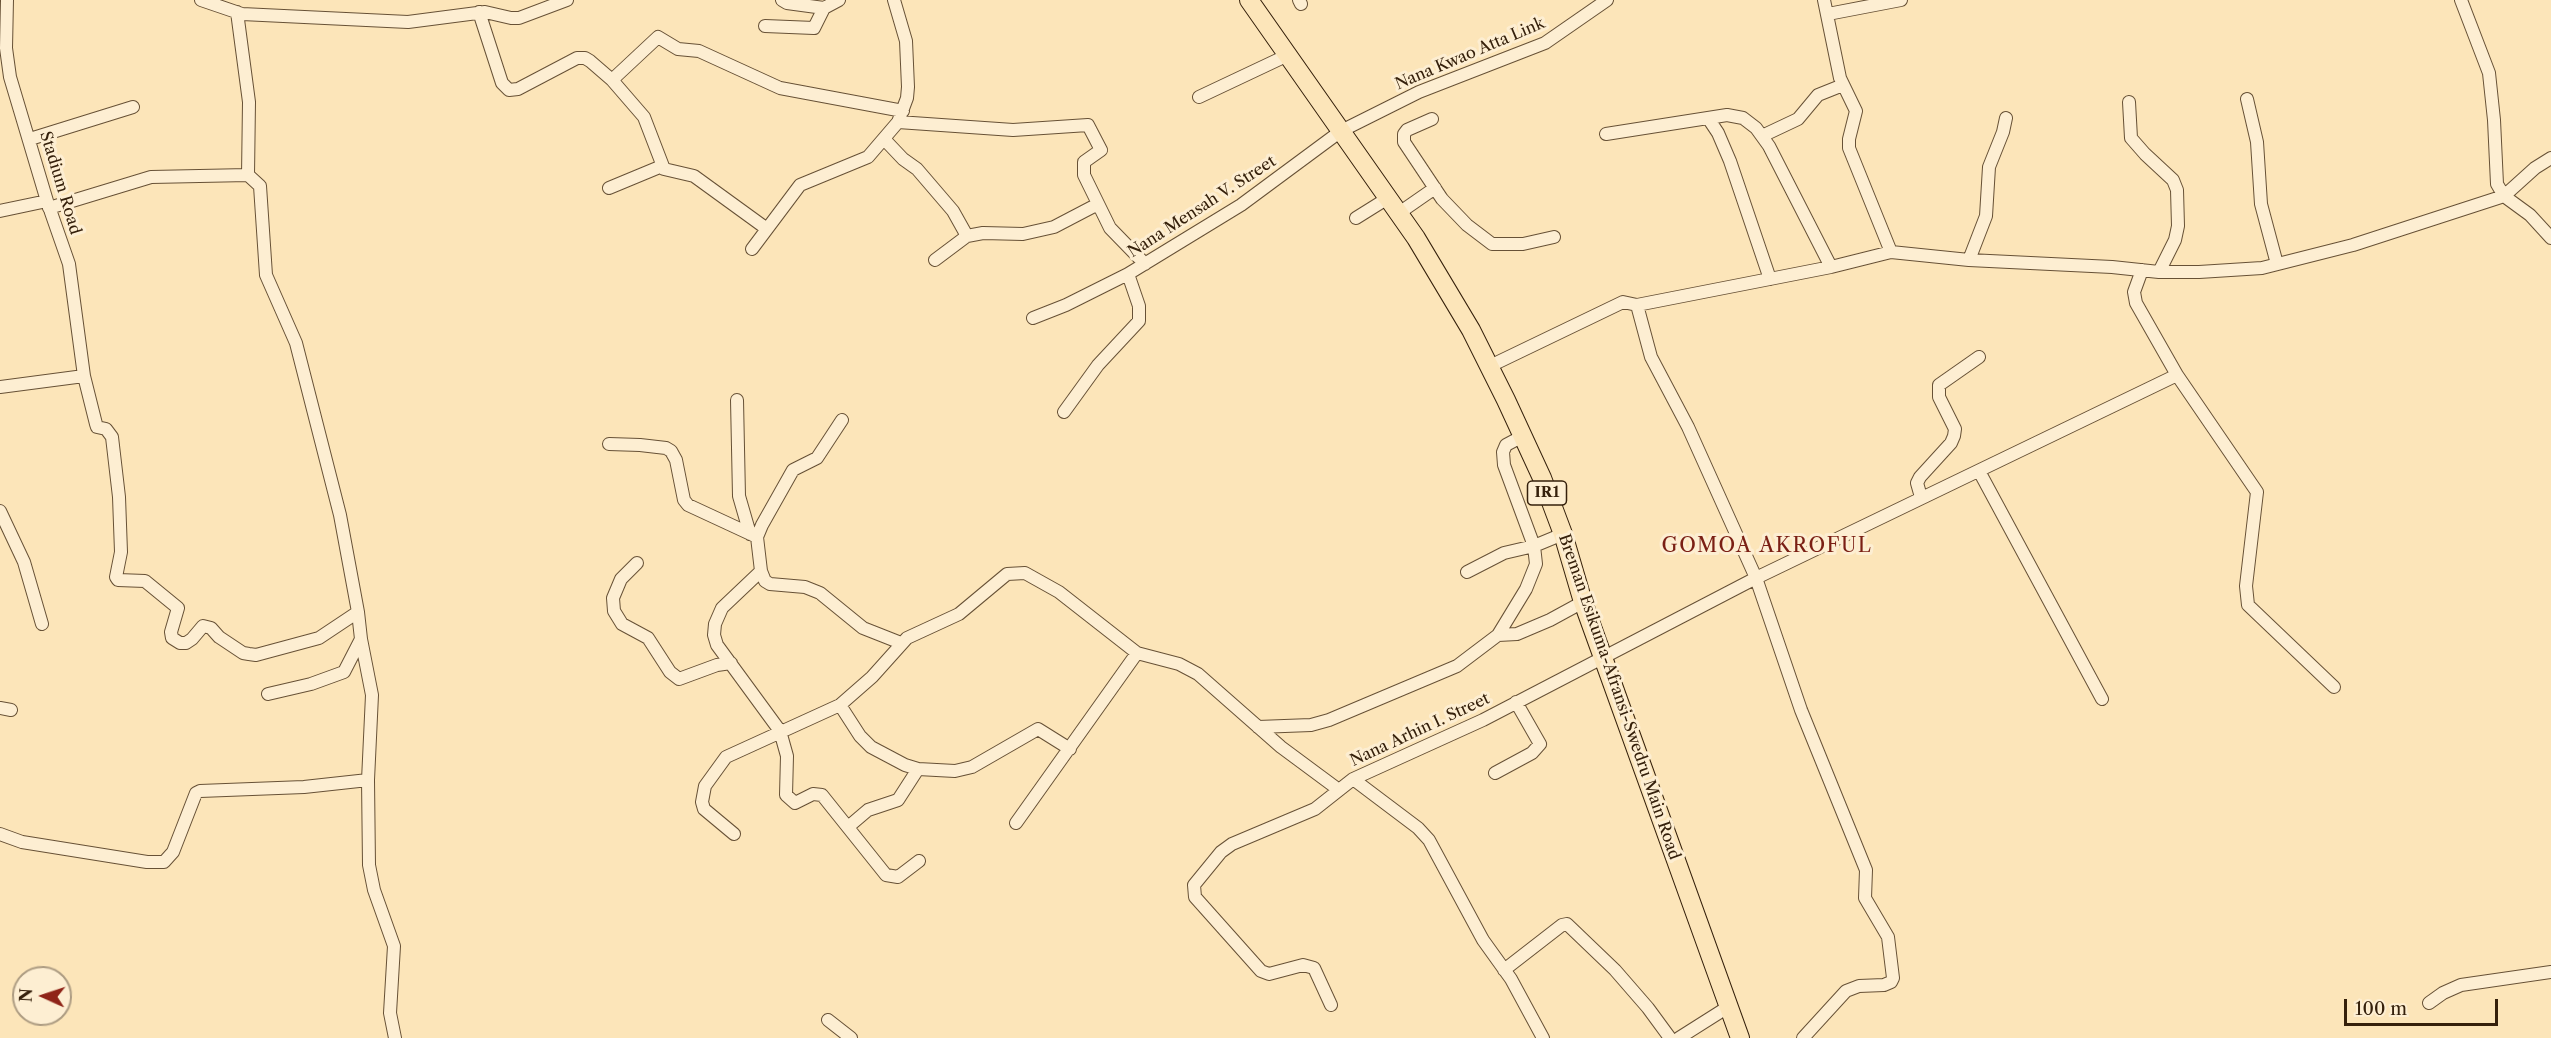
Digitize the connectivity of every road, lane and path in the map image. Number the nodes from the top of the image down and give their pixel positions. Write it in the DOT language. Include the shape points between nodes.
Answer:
graph roads {
  1 [pos="7,0"];
  2 [pos="201,0"];
  3 [pos="567,0"];
  4 [pos="782,0"];
  5 [pos="839,0"];
  6 [pos="894,0"];
  7 [pos="1250,0"];
  8 [pos="1607,0"];
  9 [pos="1824,0"];
  10 [pos="1901,0"];
  11 [pos="2461,0"];
  12 [pos="824,8"];
  13 [pos="237,12"];
  14 [pos="479,12"];
  15 [pos="1828,14"];
  16 [pos="765,26"];
  17 [pos="1288,55"];
  18 [pos="612,80"];
  19 [pos="1843,85"];
  20 [pos="1198,97"];
  21 [pos="2247,99"];
  22 [pos="2129,102"];
  23 [pos="133,107"];
  24 [pos="900,116"];
  25 [pos="1708,118"];
  26 [pos="2006,118"];
  27 [pos="1432,119"];
  28 [pos="1341,131"];
  29 [pos="1606,134"];
  30 [pos="1762,136"];
  31 [pos="30,139"];
  32 [pos="884,139"];
  33 [pos="2551,158"];
  34 [pos="662,166"];
  35 [pos="248,175"];
  36 [pos="609,188"];
  37 [pos="1435,189"];
  38 [pos="2504,196"];
  39 [pos="48,204"];
  40 [pos="1098,204"];
  41 [pos="1393,206"];
  42 [pos="0,211"];
  43 [pos="1356,218"];
  44 [pos="767,229"];
  45 [pos="967,236"];
  46 [pos="1554,237"];
  47 [pos="2551,238"];
  48 [pos="752,249"];
  49 [pos="1891,252"];
  50 [pos="935,260"];
  51 [pos="1969,260"];
  52 [pos="1145,264"];
  53 [pos="2277,264"];
  54 [pos="1831,267"];
  55 [pos="2142,270"];
  56 [pos="2160,272"];
  57 [pos="1128,274"];
  58 [pos="1770,279"];
  59 [pos="1637,305"];
  60 [pos="1033,318"];
  61 [pos="1979,357"];
  62 [pos="1490,366"];
  63 [pos="2177,375"];
  64 [pos="84,376"];
  65 [pos="0,387"];
  66 [pos="737,400"];
  67 [pos="1064,412"];
  68 [pos="842,420"];
  69 [pos="1523,436"];
  70 [pos="609,444"];
  71 [pos="1979,471"];
  72 [pos="1921,497"];
  73 [pos="0,511"];
  74 [pos="1563,534"];
  75 [pos="754,536"];
  76 [pos="1534,546"];
  77 [pos="637,563"];
  78 [pos="760,571"];
  79 [pos="1467,572"];
  80 [pos="1756,578"];
  81 [pos="1583,602"];
  82 [pos="358,612"];
  83 [pos="42,624"];
  84 [pos="1498,635"];
  85 [pos="361,639"];
  86 [pos="902,643"];
  87 [pos="1137,653"];
  88 [pos="1603,658"];
  89 [pos="731,663"];
  90 [pos="2334,687"];
  91 [pos="268,694"];
  92 [pos="2102,699"];
  93 [pos="1516,702"];
  94 [pos="840,705"];
  95 [pos="1258,727"];
  96 [pos="780,730"];
  97 [pos="1070,749"];
  98 [pos="918,769"];
  99 [pos="1495,773"];
  100 [pos="1353,779"];
  101 [pos="368,780"];
  102 [pos="1339,790"];
  103 [pos="1016,823"];
  104 [pos="848,827"];
  105 [pos="0,834"];
  106 [pos="734,834"];
  107 [pos="919,861"];
  108 [pos="1504,970"];
  109 [pos="2551,972"];
  110 [pos="2429,1004"];
  111 [pos="1331,1005"];
  112 [pos="1728,1007"];
  113 [pos="828,1020"];
  114 [pos="395,1038"];
  115 [pos="851,1038"];
  116 [pos="1543,1038"];
  117 [pos="1670,1038"];
  118 [pos="1678,1038"];
  119 [pos="1740,1038"];
  120 [pos="1803,1038"];
  1 -- 31 [label="street, Stadium Road" via="10,77"];
  2 -- 13 [label="street"];
  3 -- 14 [label="street" via="519,18"];
  4 -- 12 [label="street"];
  5 -- 12 [label="street"];
  6 -- 24 [label="street" via="906,40 908,87"];
  7 -- 17 [label="main road, Breman Esikuma-Afransi-Swedru Main Road / IR1"];
  8 -- 28 [label="street, Nana Kwao Atta Link" via="1545,43 1426,88"];
  9 -- 15 [label="street"];
  10 -- 15 [label="street"];
  11 -- 38 [label="street" via="2489,74 2497,184"];
  12 -- 16 [label="street" via="814,28"];
  13 -- 14 [label="street" via="408,22"];
  13 -- 35 [label="street" via="249,102"];
  14 -- 18 [label="street" via="502,83 509,90 580,58 590,61"];
  15 -- 19 [label="street"];
  17 -- 20 [label="street"];
  17 -- 28 [label="main road, Breman Esikuma-Afransi-Swedru Main Road / IR1"];
  18 -- 24 [label="street" via="655,38 661,37 678,49 699,51 780,88"];
  18 -- 34 [label="street" via="644,117"];
  19 -- 30 [label="street" via="1818,95 1798,118"];
  19 -- 49 [label="street" via="1856,111 1849,148"];
  21 -- 53 [label="street" via="2257,142 2261,204"];
  22 -- 56 [label="street" via="2131,138 2173,180 2177,190 2178,226"];
  23 -- 31 [label="street"];
  24 -- 32 [label="street"];
  24 -- 40 [label="street" via="1013,130 1088,124 1101,150 1086,160 1082,170"];
  25 -- 29 [label="street"];
  25 -- 30 [label="street" via="1737,115"];
  25 -- 58 [label="street" via="1730,161"];
  26 -- 51 [label="street" via="1989,167 1986,216"];
  27 -- 37 [label="street" via="1407,130 1403,138"];
  28 -- 41 [label="main road, Breman Esikuma-Afransi-Swedru Main Road / IR1"];
  28 -- 52 [label="street, Nana Mensah V. Street" via="1241,205"];
  30 -- 54 [label="street"];
  31 -- 39 [label="street, Stadium Road"];
  32 -- 44 [label="street" via="860,162 800,185"];
  32 -- 45 [label="street" via="917,169 953,211"];
  33 -- 38 [label="street"];
  34 -- 36 [label="street"];
  34 -- 44 [label="street" via="694,176"];
  35 -- 39 [label="street" via="151,177"];
  35 -- 82 [label="street" via="260,186 268,282 296,343 340,515"];
  37 -- 41 [label="street"];
  37 -- 46 [label="street" via="1489,243 1523,244"];
  38 -- 47 [label="street" via="2530,215"];
  38 -- 53 [label="street" via="2353,245"];
  39 -- 42 [label="street"];
  39 -- 64 [label="street, Stadium Road" via="69,264"];
  40 -- 45 [label="street" via="1060,226 1023,234"];
  40 -- 52 [label="street" via="1110,228"];
  41 -- 43 [label="street"];
  41 -- 62 [label="main road, Breman Esikuma-Afransi-Swedru Main Road / IR1" via="1456,304"];
  44 -- 48 [label="street"];
  45 -- 50 [label="street"];
  49 -- 51 [label="street"];
  49 -- 54 [label="street"];
  51 -- 55 [label="street"];
  52 -- 57 [label="street, Nana Mensah V. Street"];
  53 -- 56 [label="street"];
  54 -- 58 [label="street"];
  55 -- 56 [label="street"];
  55 -- 63 [label="street" via="2134,292 2136,303"];
  57 -- 60 [label="street"];
  57 -- 67 [label="street, Nana Mensah V. Street" via="1139,306 1139,321 1098,365"];
  58 -- 59 [label="street"];
  59 -- 62 [label="street" via="1616,304"];
  59 -- 80 [label="street" via="1651,357 1688,427"];
  61 -- 72 [label="street" via="1939,385 1939,397 1955,429 1954,436 1920,477 1917,483"];
  62 -- 69 [label="main road, Breman Esikuma-Afransi-Swedru Main Road / IR1"];
  63 -- 71 [label="street, Nana Arhin I. Street"];
  63 -- 90 [label="street" via="2257,492 2246,586 2248,605"];
  64 -- 65 [label="street"];
  64 -- 82 [label="street, Stadium Road" via="97,427 106,429 112,437 121,552 116,577 145,581 178,608 172,638 186,643 203,626 243,653 256,655 319,638"];
  66 -- 75 [label="street" via="739,496"];
  68 -- 75 [label="street" via="817,458 794,470"];
  69 -- 74 [label="main road, Breman Esikuma-Afransi-Swedru Main Road / IR1"];
  69 -- 76 [label="street" via="1506,445 1504,465"];
  70 -- 75 [label="street" via="671,451 688,505"];
  71 -- 72 [label="street, Nana Arhin I. Street"];
  71 -- 92 [label="street"];
  72 -- 80 [label="street, Nana Arhin I. Street"];
  73 -- 83 [label="street" via="24,562"];
  74 -- 76 [label="street"];
  74 -- 81 [label="main road, Breman Esikuma-Afransi-Swedru Main Road / IR1"];
  75 -- 78 [label="street"];
  76 -- 79 [label="street" via="1504,553"];
  76 -- 84 [label="street" via="1535,569"];
  77 -- 89 [label="street" via="621,579 613,598 614,611 622,624 648,638 679,679"];
  78 -- 86 [label="street" via="770,584 805,587 820,593 862,628"];
  78 -- 89 [label="street" via="717,615 714,635"];
  80 -- 88 [label="street, Nana Arhin I. Street"];
  80 -- 120 [label="street" via="1801,710 1866,870 1864,898 1888,937 1893,978 1884,985 1846,991"];
  81 -- 84 [label="street" via="1517,634"];
  81 -- 88 [label="main road, Breman Esikuma-Afransi-Swedru Main Road / IR1"];
  82 -- 85 [label="street"];
  84 -- 95 [label="street" via="1457,666 1329,720 1311,725"];
  85 -- 91 [label="street" via="344,672"];
  85 -- 101 [label="street" via="372,695"];
  86 -- 87 [label="street" via="915,633 959,614 1000,579 1015,572 1025,573 1059,592"];
  86 -- 94 [label="street"];
  87 -- 95 [label="street" via="1189,668"];
  87 -- 97 [label="street"];
  88 -- 93 [label="street, Nana Arhin I. Street"];
  88 -- 112 [label="main road, Breman Esikuma-Afransi-Swedru Main Road / IR1"];
  89 -- 96 [label="street"];
  93 -- 99 [label="street" via="1540,744 1532,753"];
  93 -- 100 [label="street, Nana Arhin I. Street"];
  94 -- 96 [label="street"];
  94 -- 98 [label="street" via="871,747"];
  95 -- 102 [label="street"];
  96 -- 104 [label="street" via="787,756 785,790 790,801 800,803 813,795 822,795"];
  96 -- 106 [label="street" via="726,757 705,786 704,809"];
  97 -- 98 [label="street" via="1038,729 972,767 955,771"];
  97 -- 103 [label="street"];
  98 -- 104 [label="street" via="898,800 868,810"];
  100 -- 102 [label="street, Nana Arhin I. Street"];
  100 -- 108 [label="street" via="1424,832"];
  101 -- 105 [label="street" via="304,787 200,790 173,852 164,862 22,842"];
  101 -- 114 [label="street" via="370,873 394,946 390,1013"];
  102 -- 111 [label="street, Nana Arhin I. Street" via="1315,809 1226,847 1193,889 1195,897 1261,971 1269,974 1314,968"];
  104 -- 107 [label="street" via="886,875 898,877"];
  108 -- 116 [label="street"];
  108 -- 117 [label="street" via="1567,924 1614,970"];
  109 -- 110 [label="street" via="2461,984"];
  112 -- 118 [label="street"];
  112 -- 119 [label="main road, Breman Esikuma-Afransi-Swedru Main Road / IR1"];
  113 -- 115 [label="street"];
}
